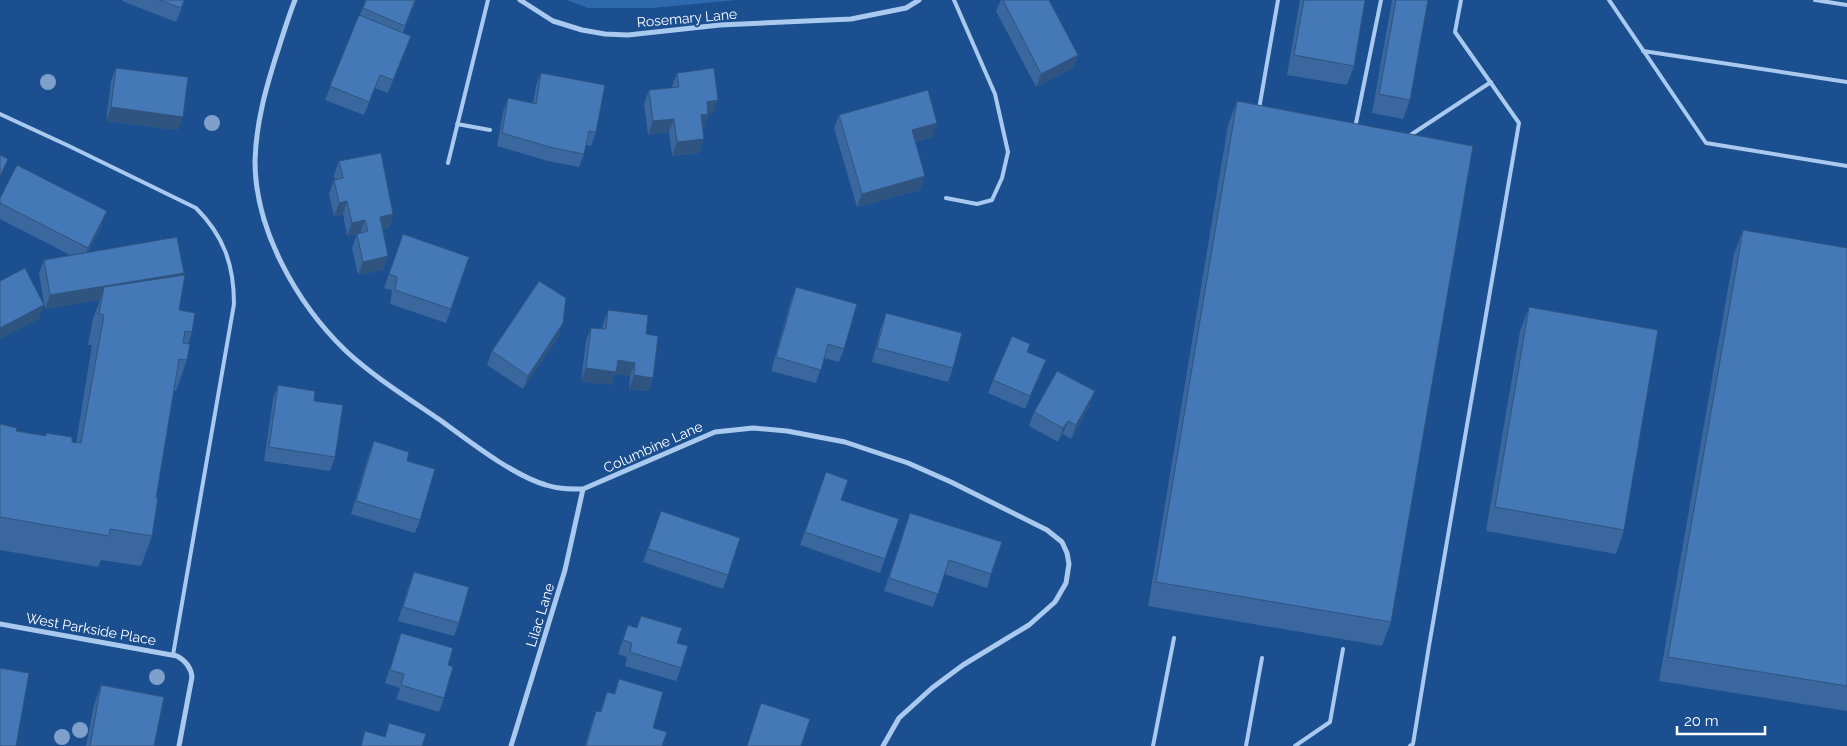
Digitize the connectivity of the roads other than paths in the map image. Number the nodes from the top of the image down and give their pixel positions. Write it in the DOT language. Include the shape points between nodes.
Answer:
graph roads {
  1 [pos="295,0"];
  2 [pos="488,0"];
  3 [pos="520,0"];
  4 [pos="919,0"];
  5 [pos="954,0"];
  6 [pos="1278,0"];
  7 [pos="1381,0"];
  8 [pos="1461,0"];
  9 [pos="1609,0"];
  10 [pos="1815,0"];
  11 [pos="1847,5"];
  12 [pos="1643,51"];
  13 [pos="1491,82"];
  14 [pos="1847,82"];
  15 [pos="1259,112"];
  16 [pos="0,114"];
  17 [pos="457,124"];
  18 [pos="1346,127"];
  19 [pos="1355,128"];
  20 [pos="490,130"];
  21 [pos="1364,130"];
  22 [pos="1401,135"];
  23 [pos="448,163"];
  24 [pos="1847,166"];
  25 [pos="946,198"];
  26 [pos="583,489"];
  27 [pos="0,624"];
  28 [pos="1174,638"];
  29 [pos="1343,649"];
  30 [pos="175,656"];
  31 [pos="1262,658"];
  32 [pos="180,746"];
  33 [pos="511,746"];
  34 [pos="883,746"];
  35 [pos="1153,746"];
  36 [pos="1246,746"];
  37 [pos="1295,746"];
  38 [pos="1410,746"];
  1 -- 26 [label="street, Columbine Lane" via="262,99 255,161 261,205 281,262 307,306 345,350 366,368 525,477 564,489"];
  2 -- 17 [label="lane"];
  3 -- 4 [label="street, Rosemary Lane" via="553,21 606,34 851,20 906,8"];
  5 -- 25 [label="lane" via="995,94 1008,152 1002,178 992,200 977,204"];
  6 -- 15 [label="lane"];
  7 -- 19 [label="lane"];
  8 -- 13 [label="lane" via="1456,32"];
  9 -- 12 [label="lane"];
  10 -- 11 [label="lane"];
  12 -- 14 [label="lane"];
  12 -- 24 [label="lane" via="1706,143"];
  13 -- 22 [label="lane" via="1410,136"];
  13 -- 38 [label="lane" via="1519,123 1413,744"];
  16 -- 30 [label="lane" via="196,208 213,228 230,262 234,304"];
  17 -- 20 [label="lane"];
  17 -- 23 [label="lane"];
  18 -- 19 [label="lane"];
  19 -- 21 [label="lane"];
  26 -- 33 [label="street, Lilac Lane" via="565,570"];
  26 -- 34 [label="street, Columbine Lane" via="715,432 753,428 786,431 845,442 908,463 1047,530 1062,542 1069,564 1066,583 1054,602 1030,625 963,665 932,688 899,718"];
  27 -- 30 [label="street, West Parkside Place"];
  28 -- 35 [label="lane"];
  29 -- 37 [label="lane" via="1330,722"];
  30 -- 32 [label="street" via="188,664 192,677"];
  31 -- 36 [label="lane"];
}
